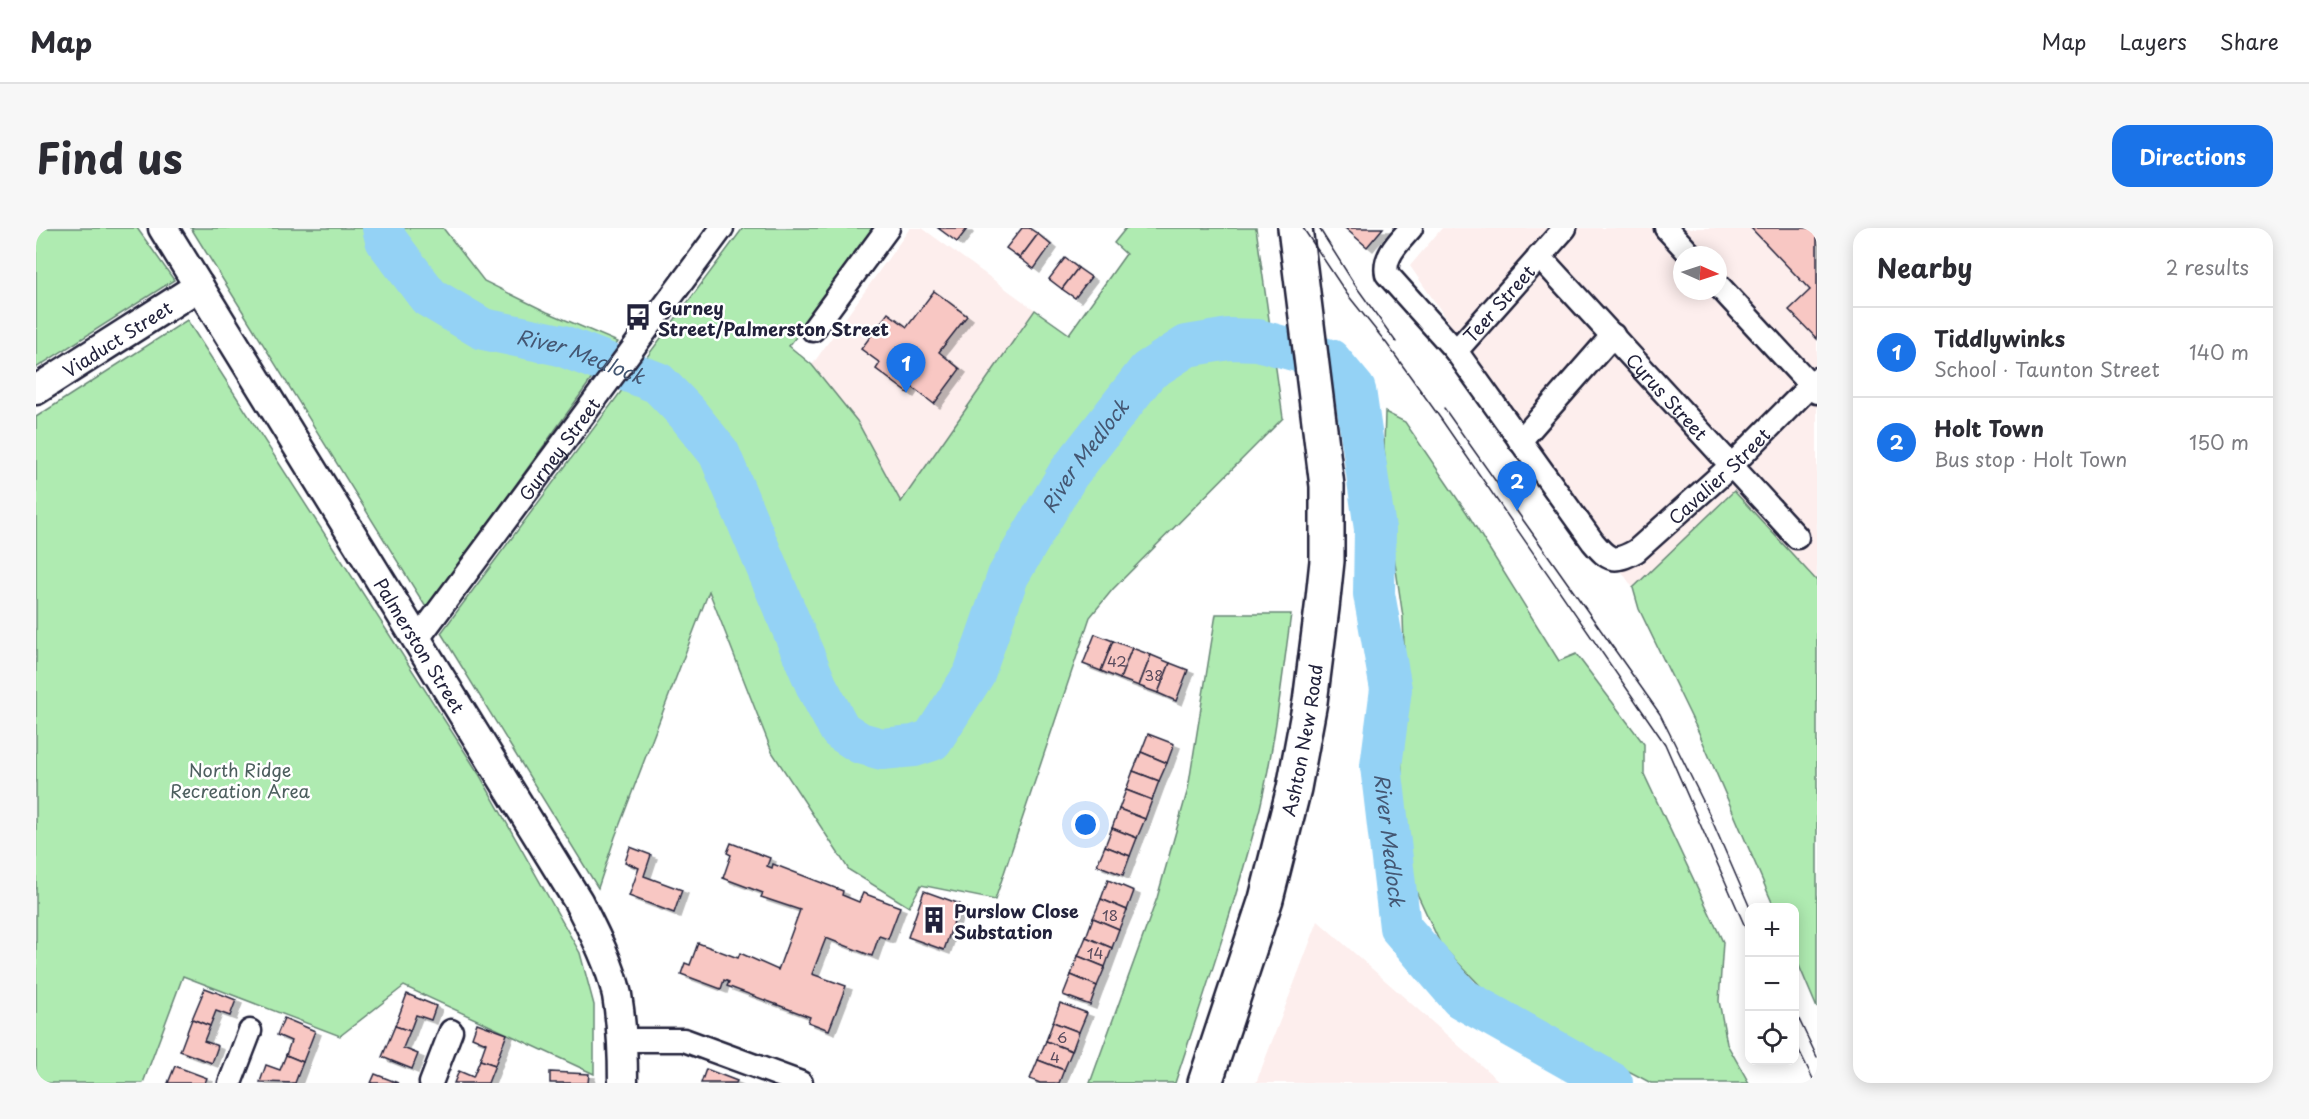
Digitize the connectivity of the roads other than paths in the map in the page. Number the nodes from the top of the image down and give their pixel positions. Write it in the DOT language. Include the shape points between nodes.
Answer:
graph roads {
  1 [pos="163,228"];
  2 [pos="722,228"];
  3 [pos="888,228"];
  4 [pos="1295,228"];
  5 [pos="1411,228"];
  6 [pos="1565,228"];
  7 [pos="1666,228"];
  8 [pos="1683,246"];
  9 [pos="1539,256"];
  10 [pos="199,286"];
  11 [pos="1727,294"];
  12 [pos="813,330"];
  13 [pos="1613,335"];
  14 [pos="1455,351"];
  15 [pos="1815,386"];
  16 [pos="36,390"];
  17 [pos="1520,441"];
  18 [pos="1731,466"];
  19 [pos="1797,537"];
  20 [pos="417,640"];
  21 [pos="250,1031"];
  22 [pos="451,1031"];
  23 [pos="623,1040"];
  24 [pos="230,1083"];
  25 [pos="431,1083"];
  26 [pos="623,1083"];
  27 [pos="801,1083"];
  28 [pos="1205,1083"];
  1 -- 10 [label="street, Palmerston Street"];
  2 -- 20 [label="street, Gurney Street"];
  3 -- 12 [label="street"];
  4 -- 28 [label="main road, Ashton New Road" via="1326,486 1327,561 1310,702 1294,788 1266,899"];
  5 -- 14 [label="street" via="1385,266 1387,274"];
  6 -- 9 [label="street, Teer Street"];
  7 -- 8 [label="street"];
  9 -- 13 [label="street, Cyrus Street"];
  9 -- 14 [label="street, Teer Street"];
  10 -- 16 [label="street, Viaduct Street"];
  10 -- 20 [label="street, Palmerston Street"];
  11 -- 15 [label="street"];
  13 -- 17 [label="street"];
  13 -- 18 [label="street, Cyrus Street"];
  14 -- 17 [label="street"];
  15 -- 18 [label="street, Cavalier Street"];
  17 -- 18 [label="street, Cavalier Street" via="1593,542 1612,559 1622,559 1636,551"];
  18 -- 19 [label="street, Cyrus Street"];
  20 -- 23 [label="street, Palmerston Street" via="578,901 597,938 616,993"];
  21 -- 24 [label="street"];
  22 -- 25 [label="street"];
  23 -- 26 [label="street, Palmerston Street"];
  23 -- 27 [label="street" via="684,1040"];
}
